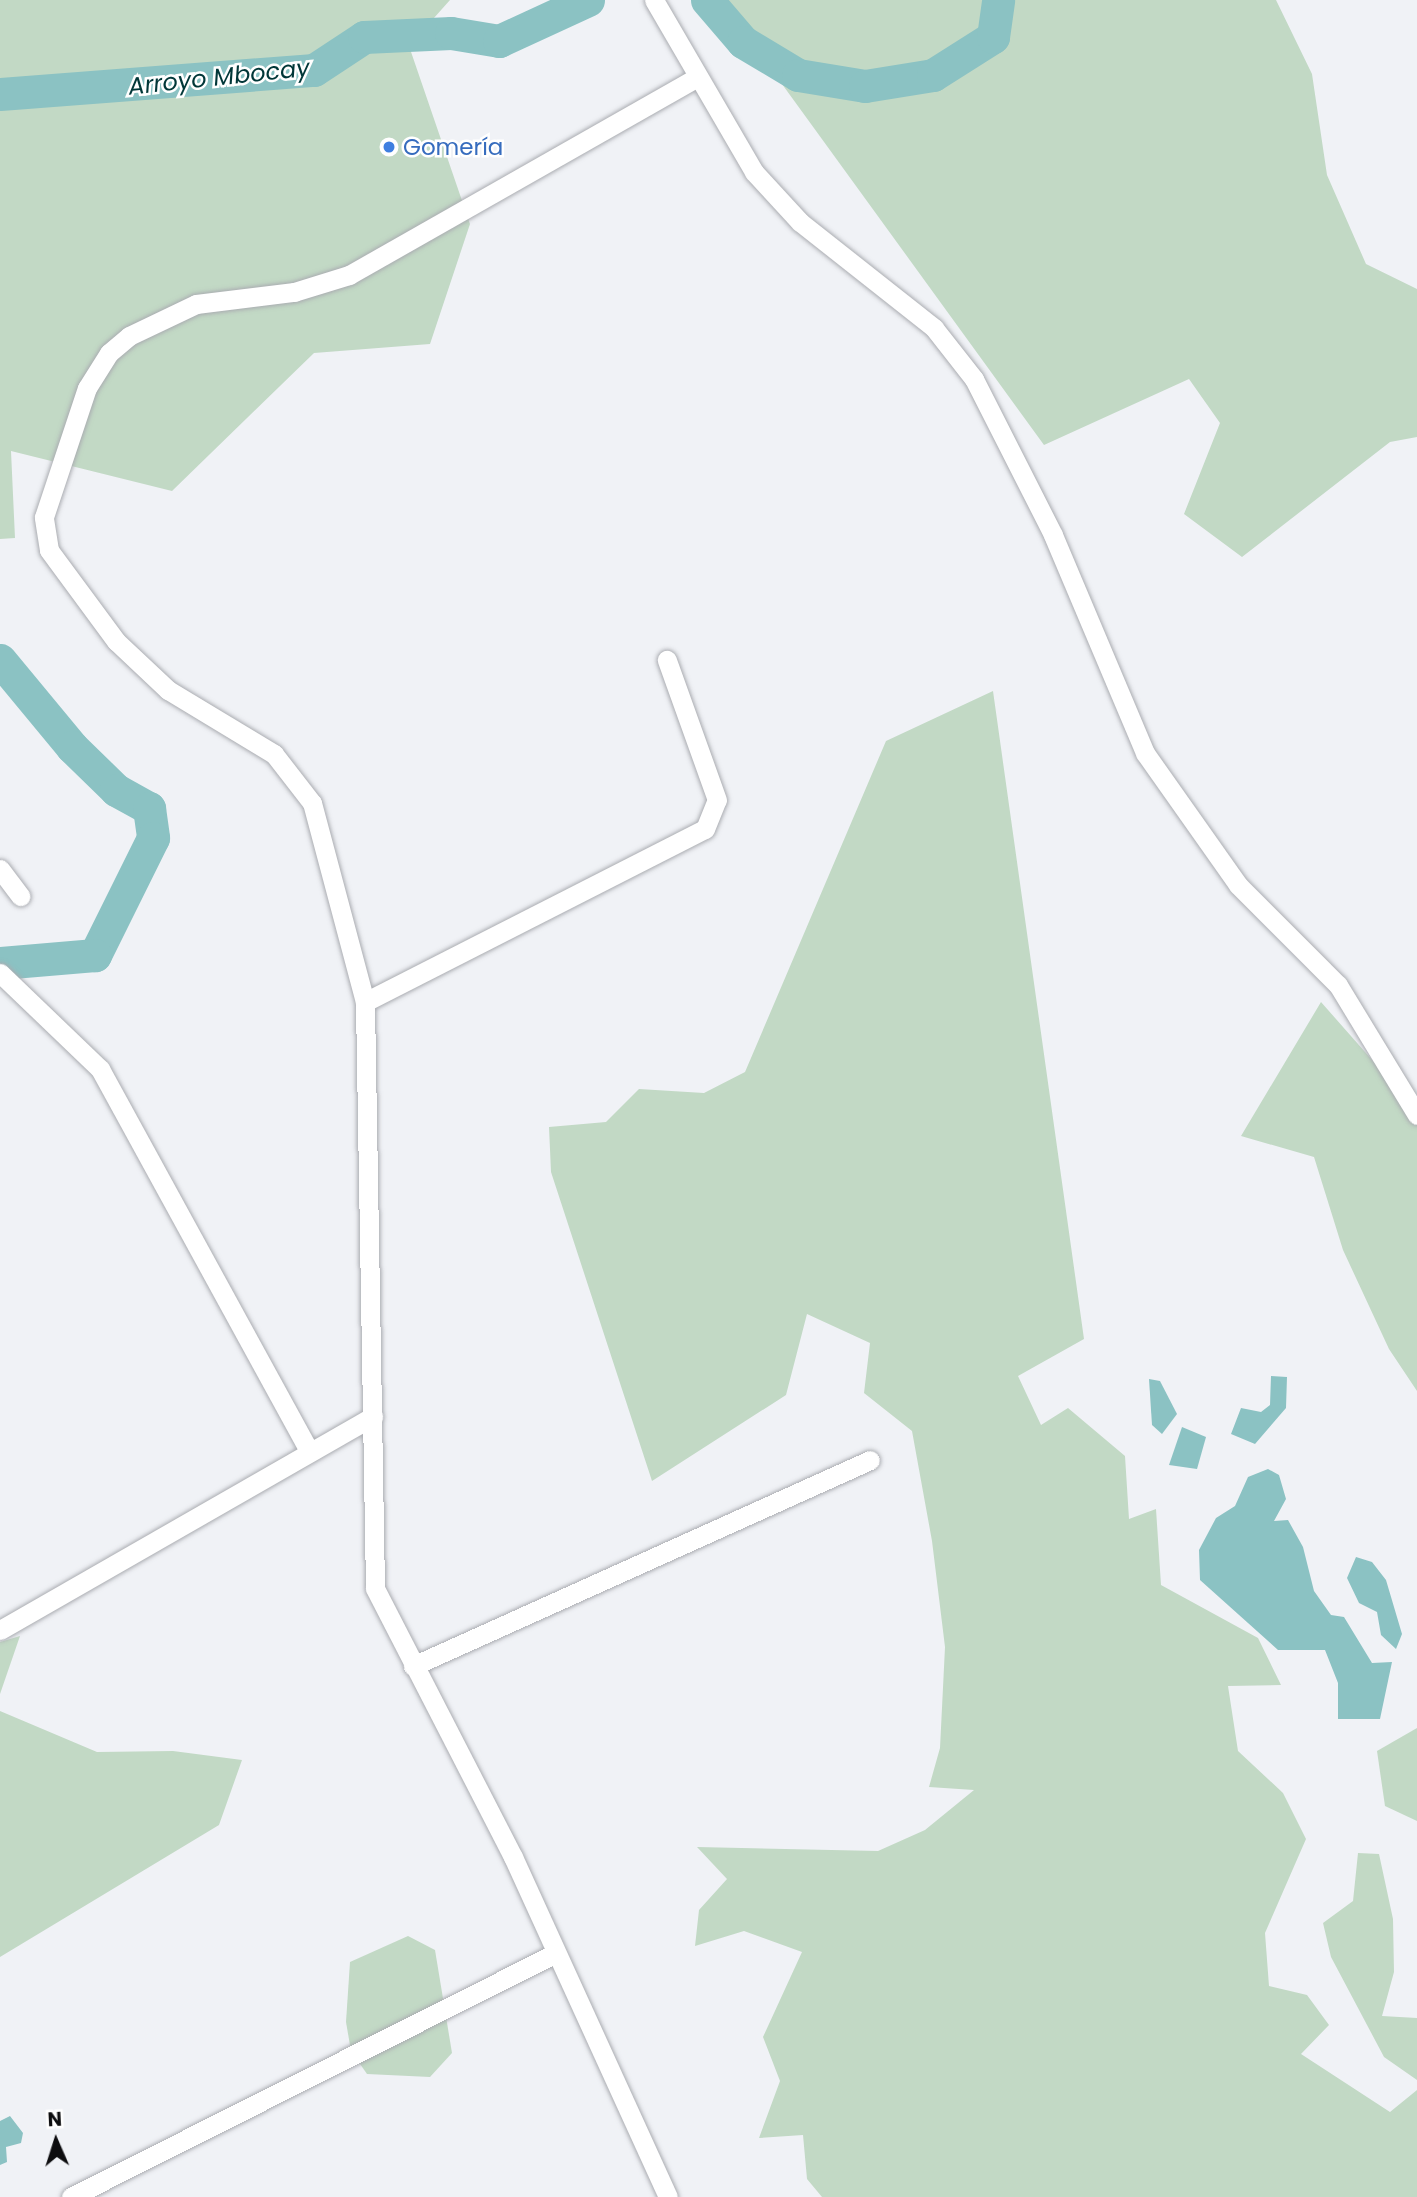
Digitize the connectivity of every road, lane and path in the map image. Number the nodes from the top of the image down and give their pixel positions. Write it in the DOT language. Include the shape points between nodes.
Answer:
graph roads {
  1 [pos="654,0"];
  2 [pos="696,77"];
  3 [pos="667,660"];
  4 [pos="0,869"];
  5 [pos="20,896"];
  6 [pos="0,973"];
  7 [pos="365,1002"];
  8 [pos="1417,1115"];
  9 [pos="373,1416"];
  10 [pos="309,1451"];
  11 [pos="870,1460"];
  12 [pos="0,1630"];
  13 [pos="413,1666"];
  14 [pos="554,1955"];
  15 [pos="71,2197"];
  16 [pos="668,2197"];
  1 -- 2 [label="street"];
  2 -- 7 [label="street" via="349,275 294,292 196,304 129,336 109,353 87,388 59,462 44,517 49,550 116,641 168,690 274,754 298,780 312,803"];
  2 -- 8 [label="street" via="754,172 800,222 934,328 974,379 1052,535 1145,753 1238,885 1338,985"];
  3 -- 7 [label="street" via="718,800 705,829"];
  4 -- 5 [label="street"];
  6 -- 10 [label="street" via="100,1069"];
  7 -- 9 [label="street"];
  9 -- 10 [label="street"];
  9 -- 13 [label="street" via="375,1588"];
  10 -- 12 [label="street"];
  11 -- 13 [label="street"];
  13 -- 14 [label="street" via="513,1857"];
  14 -- 15 [label="street"];
  14 -- 16 [label="street"];
}
